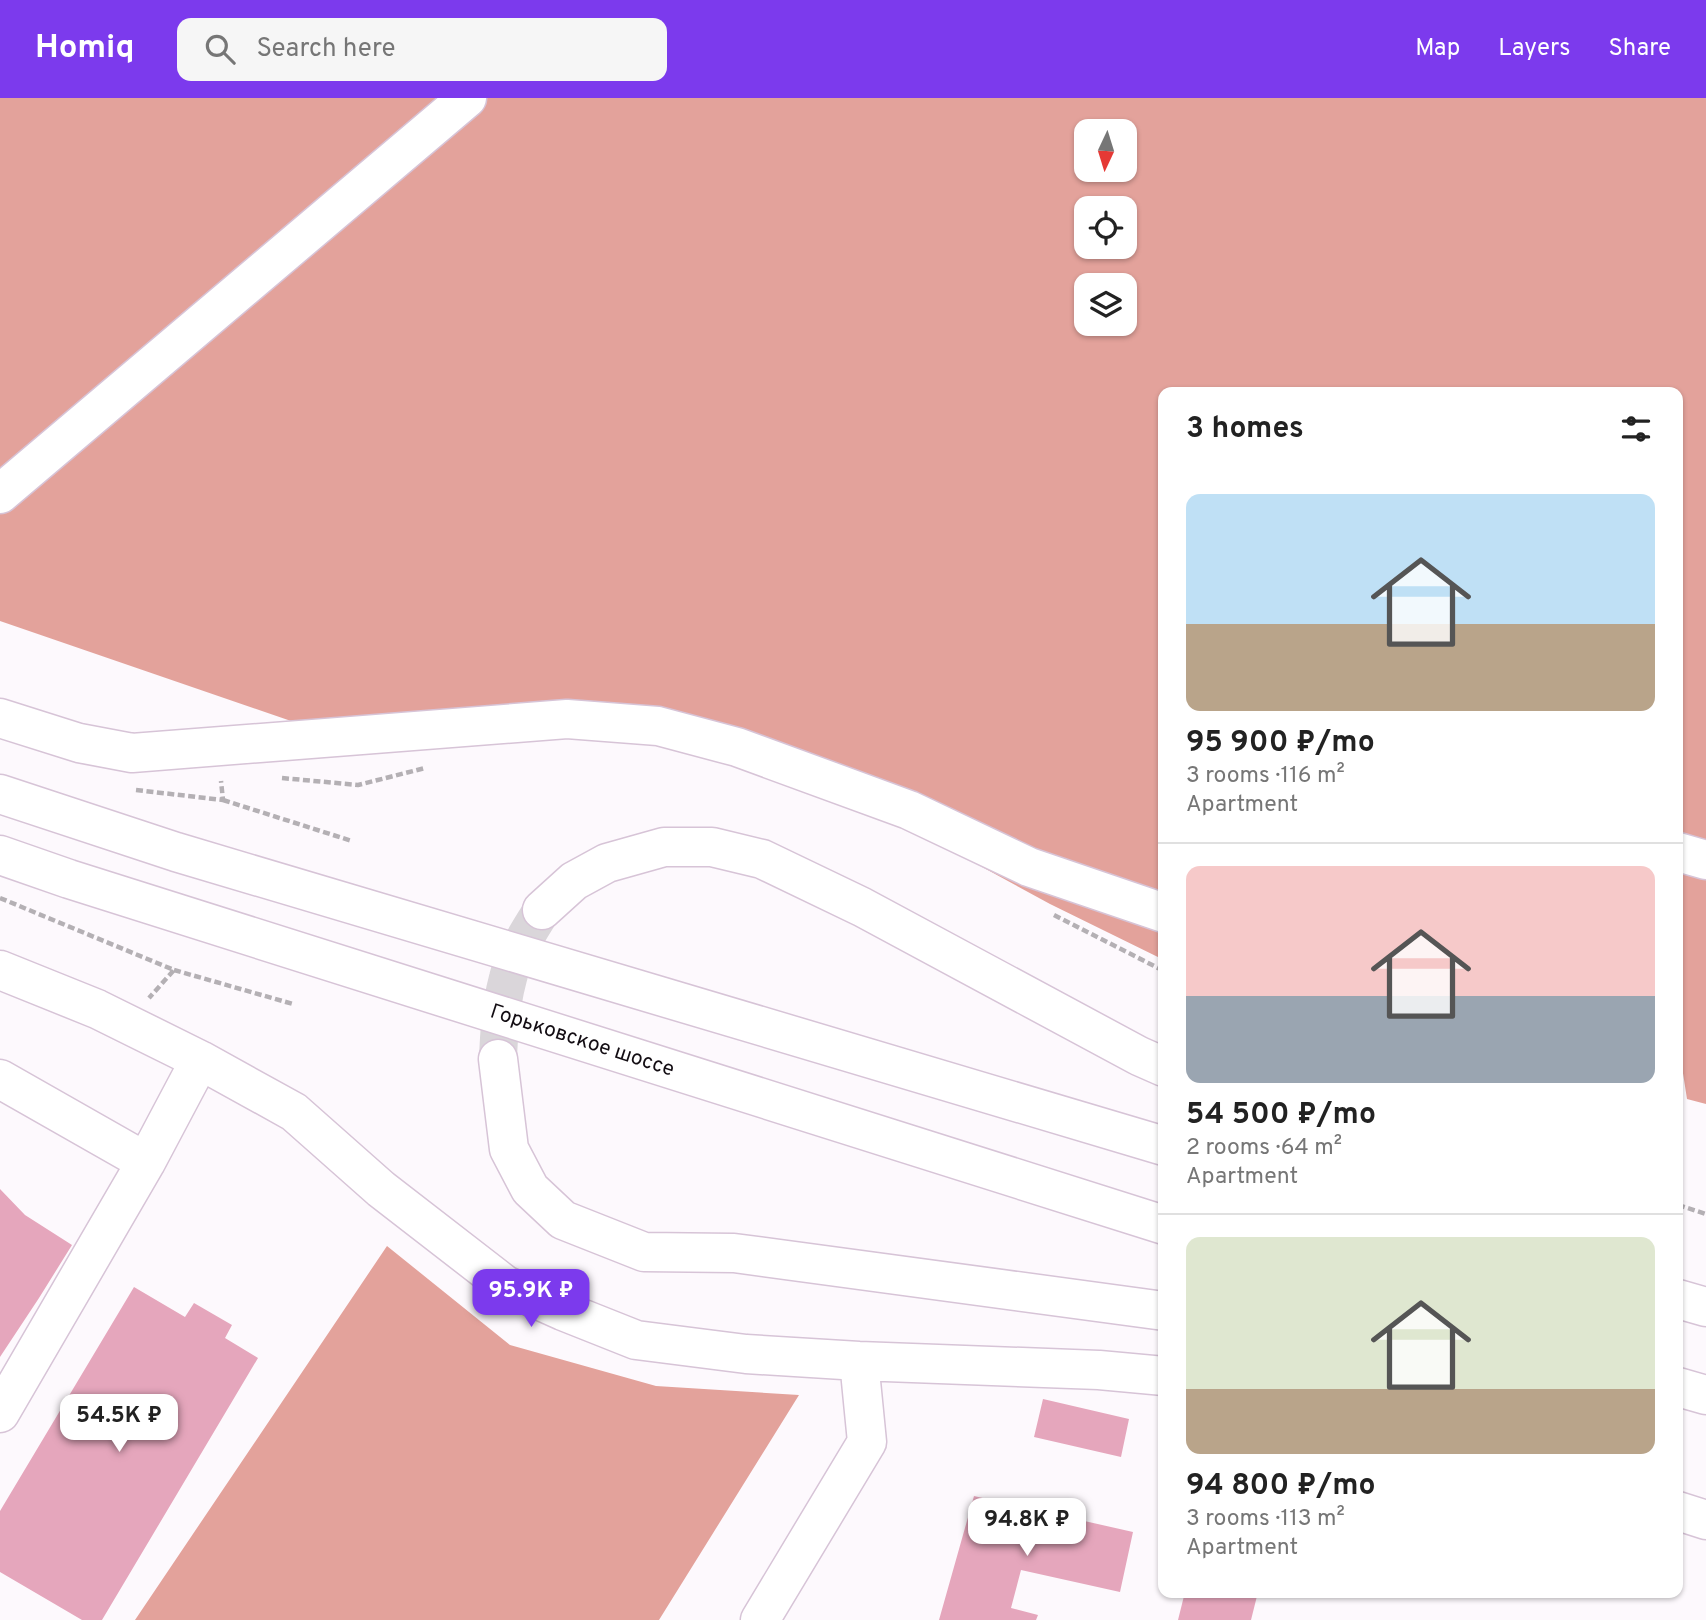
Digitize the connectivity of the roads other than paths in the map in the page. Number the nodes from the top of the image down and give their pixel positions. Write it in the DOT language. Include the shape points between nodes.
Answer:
graph roads {
  1 [pos="467,98"];
  2 [pos="0,494"];
  3 [pos="0,718"];
  4 [pos="0,794"];
  5 [pos="1683,853"];
  6 [pos="0,855"];
  7 [pos="1706,860"];
  8 [pos="542,910"];
  9 [pos="1158,911"];
  10 [pos="0,970"];
  11 [pos="498,1059"];
  12 [pos="200,1060"];
  13 [pos="1158,1064"];
  14 [pos="0,1079"];
  15 [pos="1158,1144"];
  16 [pos="146,1162"];
  17 [pos="1158,1223"];
  18 [pos="1158,1310"];
  19 [pos="859,1361"];
  20 [pos="1158,1375"];
  21 [pos="1683,1388"];
  22 [pos="1706,1395"];
  23 [pos="0,1413"];
  24 [pos="1683,1513"];
  25 [pos="1706,1520"];
  26 [pos="760,1620"];
  1 -- 2 [label="main road"];
  3 -- 9 [label="main road" via="79,743 132,753 566,719 658,726 737,747 909,810 1029,867"];
  4 -- 15 [label="main road" via="203,860"];
  5 -- 7 [label="main road"];
  6 -- 17 [label="main road, Горьковское шоссе"];
  8 -- 13 [label="main road" via="574,881 607,863 664,847 712,847 762,859 862,906"];
  10 -- 12 [label="main road" via="97,1009"];
  11 -- 18 [label="main road" via="509,1149 530,1189 563,1220 644,1252 734,1253"];
  12 -- 16 [label="main road"];
  12 -- 19 [label="main road" via="294,1112 381,1189 505,1285 636,1340 746,1354"];
  14 -- 16 [label="main road"];
  16 -- 23 [label="main road"];
  19 -- 20 [label="main road"];
  19 -- 26 [label="main road" via="867,1442"];
  21 -- 22 [label="main road"];
  24 -- 25 [label="main road"];
}
